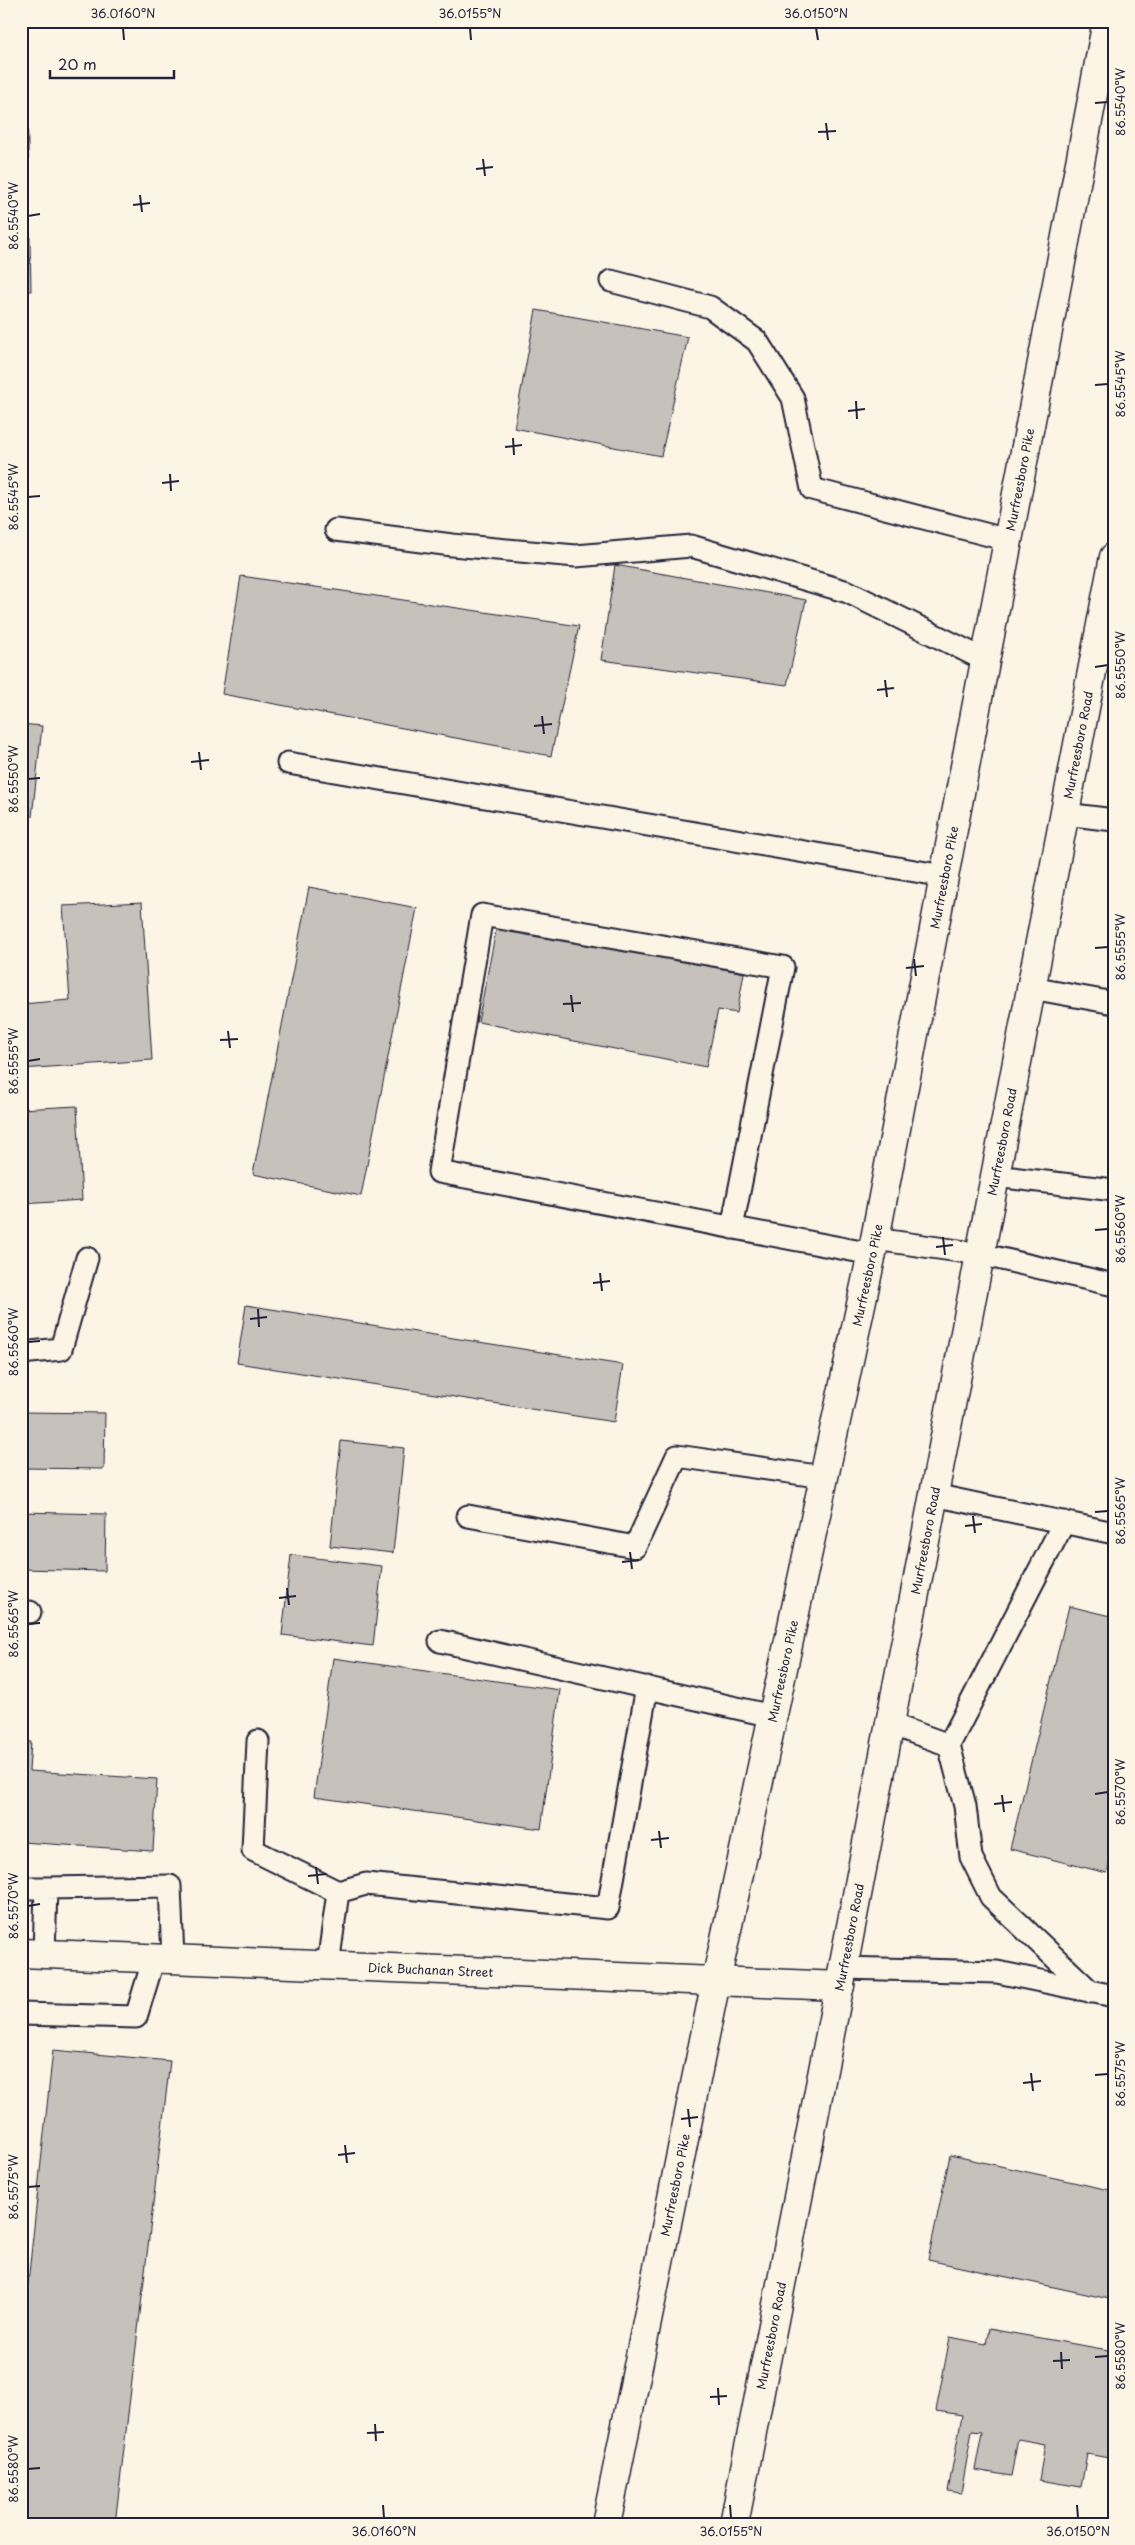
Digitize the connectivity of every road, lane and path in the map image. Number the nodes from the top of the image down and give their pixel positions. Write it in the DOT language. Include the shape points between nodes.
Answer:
graph roads {
  1 [pos="1107,21"];
  2 [pos="610,280"];
  3 [pos="336,530"];
  4 [pos="1008,540"];
  5 [pos="1114,557"];
  6 [pos="985,660"];
  7 [pos="288,763"];
  8 [pos="1065,814"];
  9 [pos="1114,820"];
  10 [pos="944,876"];
  11 [pos="1031,988"];
  12 [pos="1114,1004"];
  13 [pos="995,1176"];
  14 [pos="1114,1190"];
  15 [pos="732,1228"];
  16 [pos="873,1246"];
  17 [pos="980,1254"];
  18 [pos="87,1258"];
  19 [pos="1114,1284"];
  20 [pos="21,1353"];
  21 [pos="824,1477"];
  22 [pos="934,1495"];
  23 [pos="468,1516"];
  24 [pos="1064,1522"];
  25 [pos="1114,1533"];
  26 [pos="440,1641"];
  27 [pos="647,1687"];
  28 [pos="772,1716"];
  29 [pos="890,1724"];
  30 [pos="258,1741"];
  31 [pos="949,1745"];
  32 [pos="21,1888"];
  33 [pos="46,1888"];
  34 [pos="338,1892"];
  35 [pos="32,1953"];
  36 [pos="164,1958"];
  37 [pos="328,1965"];
  38 [pos="842,1977"];
  39 [pos="716,1981"];
  40 [pos="1091,1992"];
  41 [pos="1114,1996"];
  42 [pos="21,2014"];
  43 [pos="606,2524"];
  44 [pos="734,2524"];
  1 -- 4 [label="main road, Murfreesboro Pike"];
  2 -- 4 [label="lane" via="710,307 757,341 793,398 812,489"];
  3 -- 6 [label="lane" via="576,556 691,546 848,592"];
  4 -- 6 [label="main road, Murfreesboro Pike"];
  5 -- 8 [label="main road, Murfreesboro Road"];
  6 -- 10 [label="main road, Murfreesboro Pike"];
  7 -- 10 [label="lane"];
  8 -- 9 [label="lane"];
  8 -- 11 [label="main road, Murfreesboro Road"];
  10 -- 16 [label="main road, Murfreesboro Pike"];
  11 -- 12 [label="lane"];
  11 -- 13 [label="main road, Murfreesboro Road"];
  13 -- 14 [label="lane"];
  13 -- 17 [label="main road, Murfreesboro Road"];
  15 -- 15 [label="lane" via="439,1172 482,915 783,967"];
  15 -- 16 [label="lane"];
  16 -- 17 [label="lane"];
  16 -- 21 [label="main road, Murfreesboro Pike"];
  17 -- 19 [label="lane"];
  17 -- 22 [label="main road, Murfreesboro Road"];
  18 -- 20 [label="lane" via="61,1349"];
  21 -- 23 [label="lane" via="676,1456 635,1547"];
  21 -- 28 [label="main road, Murfreesboro Pike"];
  22 -- 24 [label="lane"];
  22 -- 29 [label="main road, Murfreesboro Road"];
  24 -- 25 [label="lane"];
  24 -- 31 [label="lane"];
  26 -- 27 [label="lane"];
  27 -- 28 [label="lane"];
  27 -- 34 [label="lane" via="608,1908 366,1884"];
  28 -- 39 [label="main road, Murfreesboro Pike"];
  29 -- 31 [label="lane"];
  29 -- 38 [label="main road, Murfreesboro Road"];
  30 -- 34 [label="lane" via="253,1850"];
  31 -- 40 [label="lane" via="965,1806 971,1857 991,1897"];
  32 -- 33 [label="lane"];
  33 -- 35 [label="lane"];
  33 -- 36 [label="lane" via="170,1886"];
  34 -- 37 [label="lane"];
  35 -- 36 [label="main road, Dick Buchanan Street"];
  36 -- 37 [label="main road, Dick Buchanan Street"];
  36 -- 42 [label="lane" via="136,2017"];
  37 -- 39 [label="main road, Dick Buchanan Street"];
  38 -- 39 [label="main road, Dick Buchanan Street"];
  38 -- 40 [label="lane" via="997,1972"];
  38 -- 44 [label="main road, Murfreesboro Road"];
  39 -- 43 [label="main road, Murfreesboro Pike"];
  40 -- 41 [label="lane"];
}
